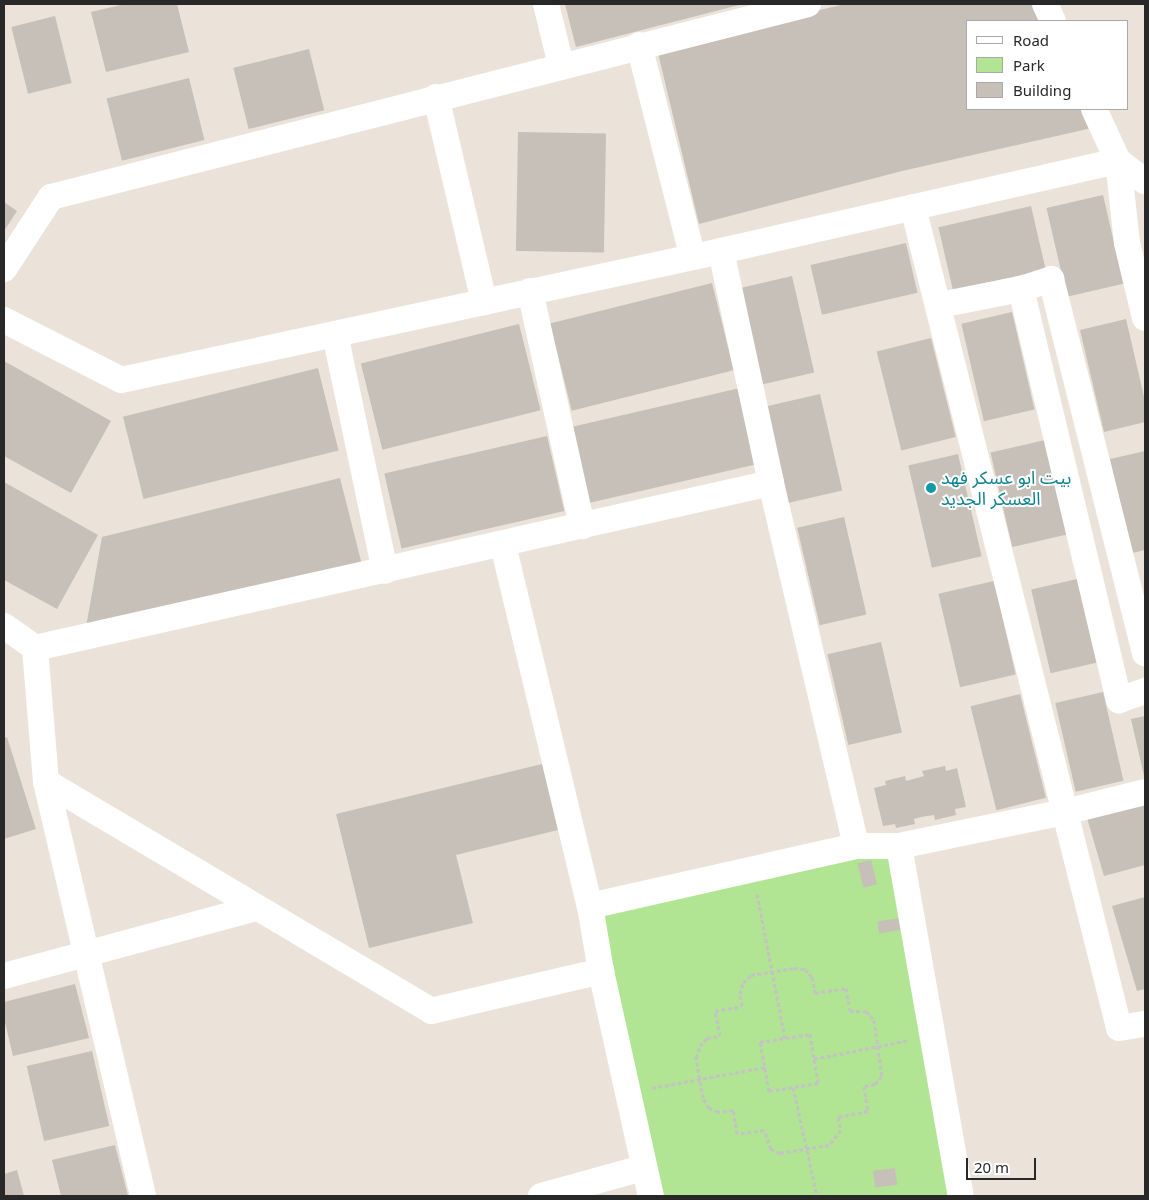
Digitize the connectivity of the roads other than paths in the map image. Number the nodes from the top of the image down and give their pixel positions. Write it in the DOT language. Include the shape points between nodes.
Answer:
graph roads {
  1 [pos="546,4"];
  2 [pos="808,4"];
  3 [pos="1044,4"];
  4 [pos="1052,20"];
  5 [pos="639,45"];
  6 [pos="562,65"];
  7 [pos="436,97"];
  8 [pos="1094,110"];
  9 [pos="1118,161"];
  10 [pos="1145,181"];
  11 [pos="912,207"];
  12 [pos="721,251"];
  13 [pos="692,255"];
  14 [pos="4,269"];
  15 [pos="1021,288"];
  16 [pos="530,291"];
  17 [pos="484,302"];
  18 [pos="940,305"];
  19 [pos="1145,318"];
  20 [pos="4,320"];
  21 [pos="335,334"];
  22 [pos="771,483"];
  23 [pos="582,526"];
  24 [pos="503,545"];
  25 [pos="385,571"];
  26 [pos="4,626"];
  27 [pos="35,648"];
  28 [pos="1145,653"];
  29 [pos="1145,691"];
  30 [pos="46,782"];
  31 [pos="1145,792"];
  32 [pos="1065,812"];
  33 [pos="856,846"];
  34 [pos="898,846"];
  35 [pos="590,906"];
  36 [pos="256,908"];
  37 [pos="86,954"];
  38 [pos="601,971"];
  39 [pos="4,976"];
  40 [pos="1145,1024"];
  41 [pos="643,1168"];
  42 [pos="143,1196"];
  43 [pos="541,1196"];
  44 [pos="651,1196"];
  45 [pos="962,1196"];
  1 -- 6 [label="street"];
  2 -- 5 [label="street"];
  3 -- 4 [label="street"];
  5 -- 6 [label="street"];
  5 -- 13 [label="street"];
  6 -- 7 [label="street"];
  7 -- 14 [label="street" via="51,196"];
  7 -- 17 [label="street"];
  8 -- 9 [label="street"];
  9 -- 10 [label="street"];
  9 -- 11 [label="street"];
  9 -- 19 [label="street" via="1127,243"];
  11 -- 12 [label="street"];
  11 -- 18 [label="street"];
  12 -- 13 [label="street"];
  12 -- 22 [label="street"];
  13 -- 16 [label="street"];
  15 -- 18 [label="street"];
  15 -- 28 [label="street" via="1051,279"];
  15 -- 29 [label="street" via="1119,700"];
  16 -- 17 [label="street"];
  16 -- 23 [label="street"];
  17 -- 21 [label="street"];
  18 -- 32 [label="street"];
  20 -- 21 [label="street" via="121,380"];
  21 -- 25 [label="street"];
  22 -- 23 [label="street"];
  22 -- 33 [label="street"];
  23 -- 24 [label="street"];
  24 -- 25 [label="street"];
  24 -- 35 [label="street"];
  25 -- 27 [label="street"];
  26 -- 27 [label="street"];
  27 -- 30 [label="street"];
  30 -- 36 [label="street"];
  30 -- 37 [label="street"];
  31 -- 32 [label="street"];
  32 -- 34 [label="street"];
  32 -- 40 [label="street" via="1119,1028"];
  33 -- 34 [label="street"];
  33 -- 35 [label="street"];
  34 -- 45 [label="street"];
  35 -- 38 [label="street"];
  36 -- 37 [label="street"];
  36 -- 38 [label="street" via="431,1011"];
  37 -- 39 [label="street"];
  37 -- 42 [label="street"];
  38 -- 41 [label="street"];
  41 -- 43 [label="street"];
  41 -- 44 [label="street"];
}
